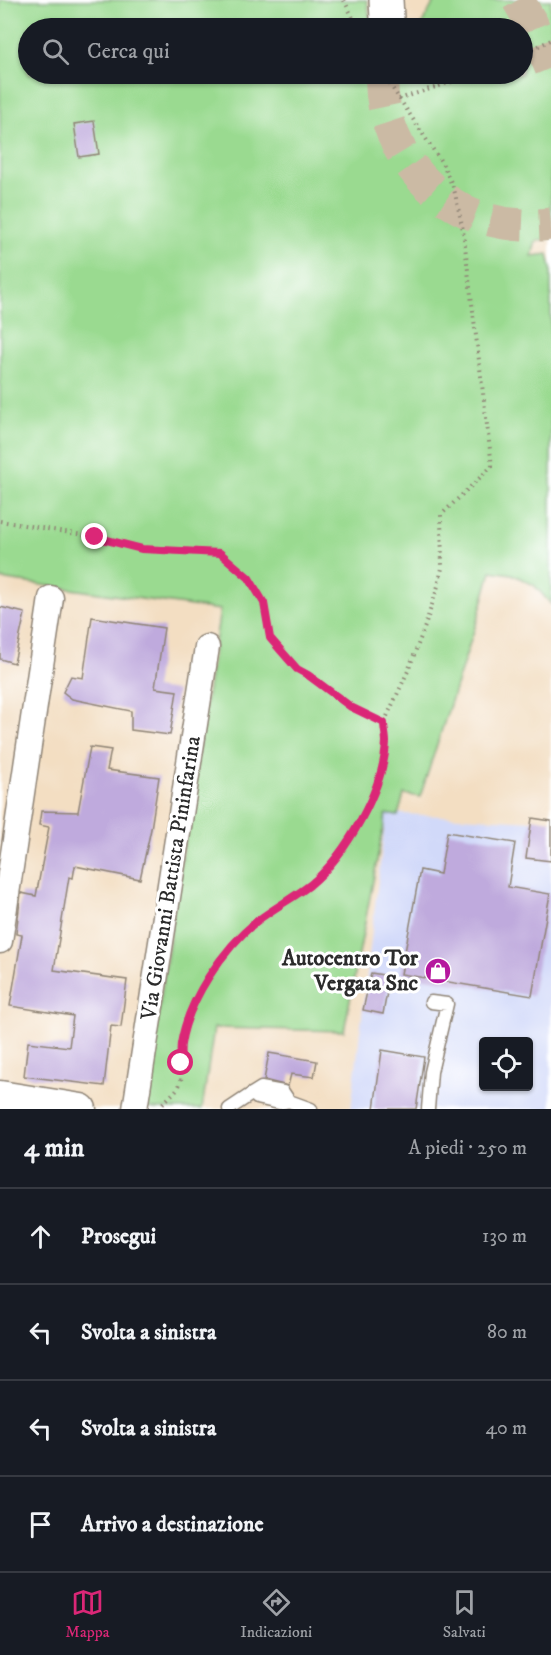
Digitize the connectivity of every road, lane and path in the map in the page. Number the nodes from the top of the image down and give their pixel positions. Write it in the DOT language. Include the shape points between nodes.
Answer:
graph roads {
  1 [pos="344,0"];
  2 [pos="377,16"];
  3 [pos="551,40"];
  4 [pos="533,49"];
  5 [pos="389,84"];
  6 [pos="445,84"];
  7 [pos="399,99"];
  8 [pos="0,521"];
  9 [pos="51,598"];
  10 [pos="207,646"];
  11 [pos="384,723"];
  12 [pos="0,941"];
  13 [pos="431,1002"];
  14 [pos="0,1096"];
  15 [pos="161,1105"];
  16 [pos="81,1109"];
  17 [pos="135,1109"];
  18 [pos="229,1109"];
  19 [pos="311,1109"];
  20 [pos="428,1109"];
  1 -- 2 [label="path"];
  3 -- 4 [label="path"];
  5 -- 7 [label="path"];
  6 -- 7 [label="path"];
  7 -- 11 [label="path" via="442,163 454,189 463,230 492,466 441,515 442,567 438,586 408,671"];
  8 -- 11 [label="path" via="142,549 220,553 249,578 264,603 270,638 297,669 351,707"];
  9 -- 12 [label="street"];
  10 -- 17 [label="street, Via Giovanni Battista Pininfarina"];
  11 -- 15 [label="path" via="382,769 359,824 311,884 257,921 211,974 187,1022 181,1045 182,1078"];
  13 -- 20 [label="lane" via="447,1004 431,1072"];
  14 -- 16 [label="street"];
  18 -- 19 [label="lane" via="253,1093 257,1098 289,1101"];
}
